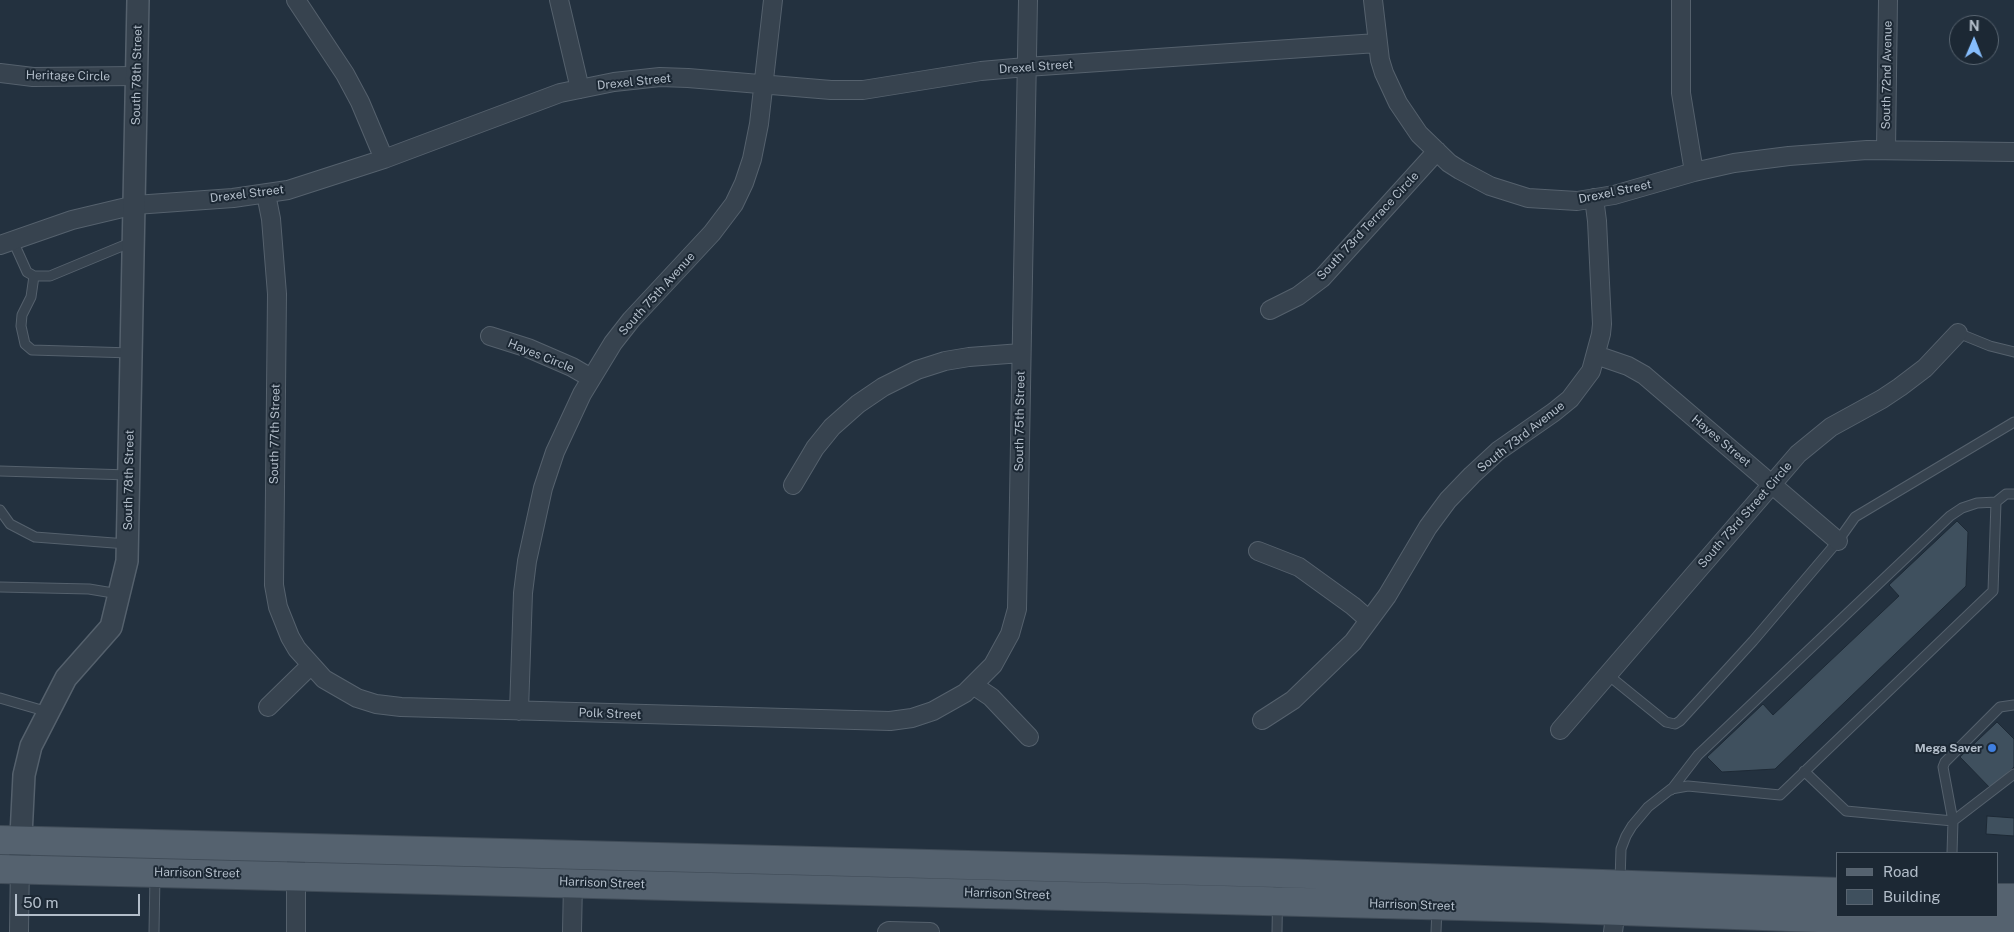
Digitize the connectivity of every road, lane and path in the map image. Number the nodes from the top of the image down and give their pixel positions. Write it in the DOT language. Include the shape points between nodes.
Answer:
graph roads {
  1 [pos="138,0"];
  2 [pos="296,0"];
  3 [pos="559,0"];
  4 [pos="773,0"];
  5 [pos="1028,0"];
  6 [pos="1373,0"];
  7 [pos="1681,0"];
  8 [pos="1888,0"];
  9 [pos="1377,43"];
  10 [pos="1026,67"];
  11 [pos="0,73"];
  12 [pos="137,76"];
  13 [pos="764,84"];
  14 [pos="580,89"];
  15 [pos="1886,150"];
  16 [pos="1437,151"];
  17 [pos="2014,152"];
  18 [pos="384,159"];
  19 [pos="1694,172"];
  20 [pos="266,194"];
  21 [pos="1594,198"];
  22 [pos="135,205"];
  23 [pos="135,241"];
  24 [pos="6,243"];
  25 [pos="34,276"];
  26 [pos="1270,310"];
  27 [pos="1958,333"];
  28 [pos="490,336"];
  29 [pos="2014,352"];
  30 [pos="132,353"];
  31 [pos="1021,353"];
  32 [pos="1596,355"];
  33 [pos="591,378"];
  34 [pos="2014,422"];
  35 [pos="0,471"];
  36 [pos="129,475"];
  37 [pos="1772,484"];
  38 [pos="793,485"];
  39 [pos="2014,494"];
  40 [pos="1996,502"];
  41 [pos="0,510"];
  42 [pos="1838,541"];
  43 [pos="128,544"];
  44 [pos="1258,551"];
  45 [pos="0,587"];
  46 [pos="119,594"];
  47 [pos="1369,620"];
  48 [pos="311,665"];
  49 [pos="1608,675"];
  50 [pos="973,685"];
  51 [pos="0,698"];
  52 [pos="2014,705"];
  53 [pos="268,707"];
  54 [pos="519,711"];
  55 [pos="48,712"];
  56 [pos="1262,720"];
  57 [pos="1560,730"];
  58 [pos="1029,737"];
  59 [pos="1804,771"];
  60 [pos="2014,774"];
  61 [pos="1671,790"];
  62 [pos="1953,821"];
  63 [pos="296,848"];
  64 [pos="1952,852"];
  65 [pos="12,855"];
  66 [pos="155,872"];
  67 [pos="1278,872"];
  68 [pos="296,875"];
  69 [pos="573,882"];
  70 [pos="1620,884"];
  71 [pos="1836,892"];
  72 [pos="2014,898"];
  73 [pos="1277,901"];
  74 [pos="1437,919"];
  75 [pos="2002,920"];
  76 [pos="1614,922"];
  77 [pos="1950,927"];
  78 [pos="19,932"];
  79 [pos="154,932"];
  80 [pos="296,932"];
  81 [pos="572,932"];
  82 [pos="887,932"];
  83 [pos="930,932"];
  84 [pos="1277,932"];
  1 -- 12 [label="street, South 78th Street"];
  2 -- 18 [label="street" via="345,74"];
  3 -- 14 [label="street"];
  4 -- 13 [label="street, South 75th Avenue"];
  5 -- 10 [label="street, South 75th Street"];
  6 -- 9 [label="street"];
  7 -- 19 [label="street" via="1680,92"];
  8 -- 15 [label="street, South 72nd Avenue"];
  9 -- 10 [label="street, Drexel Street"];
  9 -- 16 [label="street, Drexel Street" via="1384,73 1398,103 1419,134"];
  10 -- 13 [label="street, Drexel Street" via="863,90"];
  10 -- 31 [label="street, South 75th Street"];
  11 -- 12 [label="street, Heritage Circle" via="32,77"];
  12 -- 22 [label="street, South 78th Street"];
  13 -- 14 [label="street, Drexel Street" via="660,77"];
  13 -- 33 [label="street, South 75th Avenue" via="752,159 734,204 712,233 631,320"];
  14 -- 18 [label="street, Drexel Street" via="560,93"];
  15 -- 17 [label="street, Drexel Street"];
  15 -- 19 [label="street, Drexel Street" via="1790,156"];
  16 -- 21 [label="street, Drexel Street" via="1460,170 1509,193 1548,200"];
  16 -- 26 [label="street, South 73rd Terrace Circle" via="1322,278 1298,296"];
  18 -- 20 [label="street, Drexel Street" via="317,182"];
  19 -- 21 [label="street, Drexel Street"];
  20 -- 22 [label="street, Drexel Street"];
  20 -- 48 [label="street, South 77th Street" via="277,294 274,584 278,607 290,637"];
  21 -- 32 [label="street, South 73rd Avenue" via="1598,221 1602,324"];
  22 -- 23 [label="street, South 78th Street"];
  22 -- 24 [label="street, Drexel Street" via="72,220"];
  23 -- 25 [label="lane" via="50,276"];
  23 -- 30 [label="street, South 78th Street"];
  24 -- 25 [label="lane" via="27,272"];
  25 -- 30 [label="lane" via="21,326 25,344 32,350"];
  27 -- 29 [label="lane"];
  27 -- 37 [label="street, South 73rd Street Circle" via="1925,368 1900,387 1815,438"];
  28 -- 33 [label="street, Hayes Circle" via="528,348"];
  30 -- 36 [label="street, South 78th Street"];
  31 -- 38 [label="street" via="946,361 917,370 883,387 832,428 815,448"];
  31 -- 50 [label="street, South 75th Street" via="1017,610 1002,652"];
  32 -- 37 [label="street, Hayes Street" via="1628,366 1644,376"];
  32 -- 47 [label="street, South 73rd Avenue" via="1591,371 1570,399 1498,451 1448,500"];
  33 -- 54 [label="street, South 75th Avenue" via="555,452 533,525 523,593"];
  34 -- 42 [label="lane" via="1855,517"];
  35 -- 36 [label="lane"];
  36 -- 43 [label="street, South 78th Street"];
  37 -- 42 [label="street, Hayes Street"];
  37 -- 49 [label="street, South 73rd Street Circle"];
  39 -- 40 [label="lane" via="2006,494"];
  40 -- 59 [label="lane" via="1993,591"];
  40 -- 61 [label="lane" via="1978,503 1950,516 1698,755"];
  41 -- 43 [label="lane" via="10,524 35,537"];
  42 -- 49 [label="lane" via="1753,641 1675,724 1666,722"];
  43 -- 46 [label="street, South 78th Street"];
  44 -- 47 [label="street" via="1299,567"];
  45 -- 46 [label="lane" via="89,589"];
  46 -- 55 [label="street, South 78th Street" via="111,627 66,678"];
  47 -- 56 [label="street, South 73rd Avenue" via="1353,642 1320,675 1293,700"];
  48 -- 53 [label="street"];
  48 -- 54 [label="street, Polk Street" via="335,686 376,704"];
  49 -- 57 [label="street, South 73rd Street Circle"];
  50 -- 54 [label="street, Polk Street" via="933,711 890,721"];
  50 -- 58 [label="street" via="991,697"];
  51 -- 55 [label="lane"];
  52 -- 62 [label="lane" via="2000,707 1945,762"];
  55 -- 65 [label="street, South 78th Street" via="31,746"];
  59 -- 61 [label="lane" via="1780,795 1688,786"];
  59 -- 62 [label="lane" via="1846,811"];
  60 -- 62 [label="lane"];
  61 -- 70 [label="lane" via="1648,807 1626,836 1621,848"];
  62 -- 64 [label="lane"];
  63 -- 65 [label="main road"];
  63 -- 67 [label="main road"];
  63 -- 68 [label="street"];
  65 -- 66 [label="main road, Harrison Street"];
  65 -- 78 [label="street, South 78th Street"];
  66 -- 68 [label="main road, Harrison Street"];
  66 -- 79 [label="lane"];
  67 -- 70 [label="main road"];
  67 -- 73 [label="lane"];
  68 -- 69 [label="main road, Harrison Street"];
  68 -- 80 [label="street"];
  69 -- 73 [label="main road, Harrison Street"];
  69 -- 81 [label="street"];
  70 -- 71 [label="main road"];
  70 -- 76 [label="street"];
  72 -- 75 [label="main road, Harrison Street"];
  73 -- 74 [label="main road, Harrison Street"];
  73 -- 84 [label="lane"];
  74 -- 76 [label="main road, Harrison Street"];
  75 -- 77 [label="main road, Harrison Street"];
  76 -- 77 [label="main road, Harrison Street"];
  82 -- 83 [label="street"];
}
